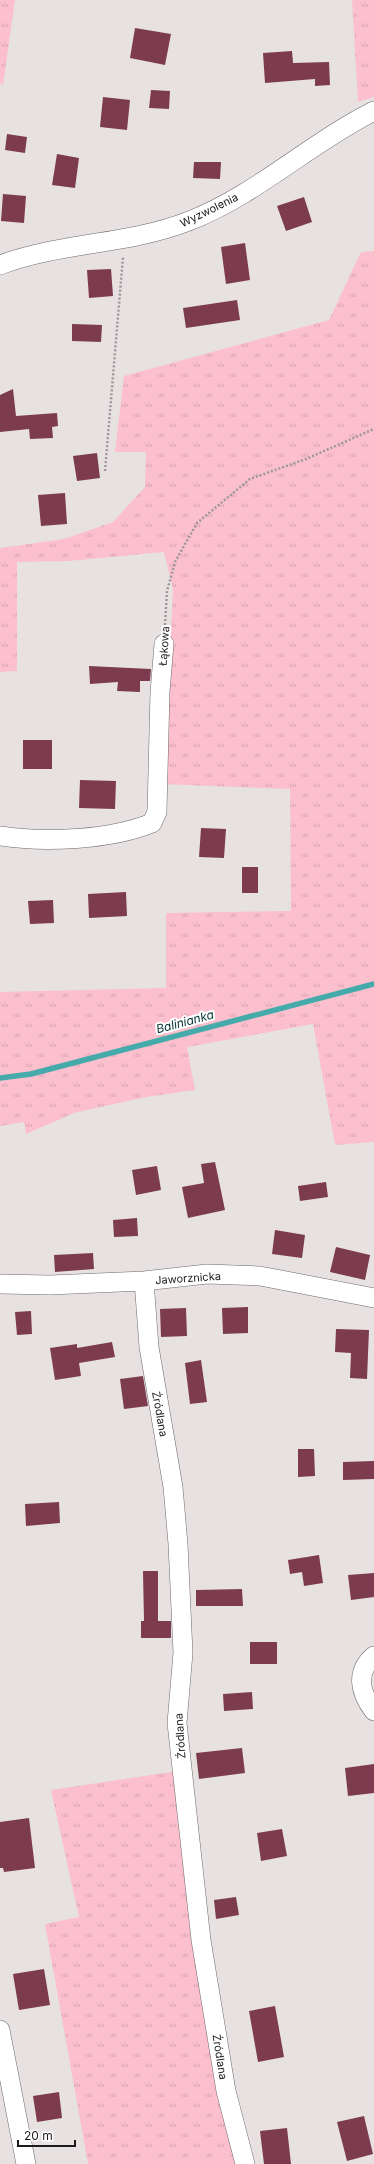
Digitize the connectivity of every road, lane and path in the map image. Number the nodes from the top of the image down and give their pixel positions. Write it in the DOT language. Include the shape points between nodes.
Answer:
graph roads {
  1 [pos="374,111"];
  2 [pos="124,238"];
  3 [pos="0,265"];
  4 [pos="374,429"];
  5 [pos="105,470"];
  6 [pos="164,644"];
  7 [pos="0,836"];
  8 [pos="144,1281"];
  9 [pos="0,1284"];
  10 [pos="374,1298"];
  11 [pos="374,1656"];
  12 [pos="374,1711"];
  13 [pos="0,2030"];
  14 [pos="26,2164"];
  15 [pos="245,2164"];
  1 -- 2 [label="street, Wyzwolenia" via="230,201 190,221 160,231"];
  2 -- 3 [label="street, Wyzwolenia" via="56,249"];
  2 -- 5 [label="path"];
  4 -- 6 [label="path, Łąkowa" via="306,459 250,479 197,523 175,562 167,591"];
  6 -- 7 [label="street, Łąkowa" via="157,812 152,823 137,829 75,838 24,840"];
  8 -- 9 [label="street, Jaworznicka" via="50,1285"];
  8 -- 10 [label="street, Jaworznicka" via="207,1274 260,1276"];
  8 -- 15 [label="street, Źródlana" via="149,1346 173,1487 178,1544 183,1653 177,1723 202,1947 226,2091"];
  11 -- 12 [label="street" via="365,1664 362,1681 365,1700"];
  13 -- 14 [label="street"];
}
